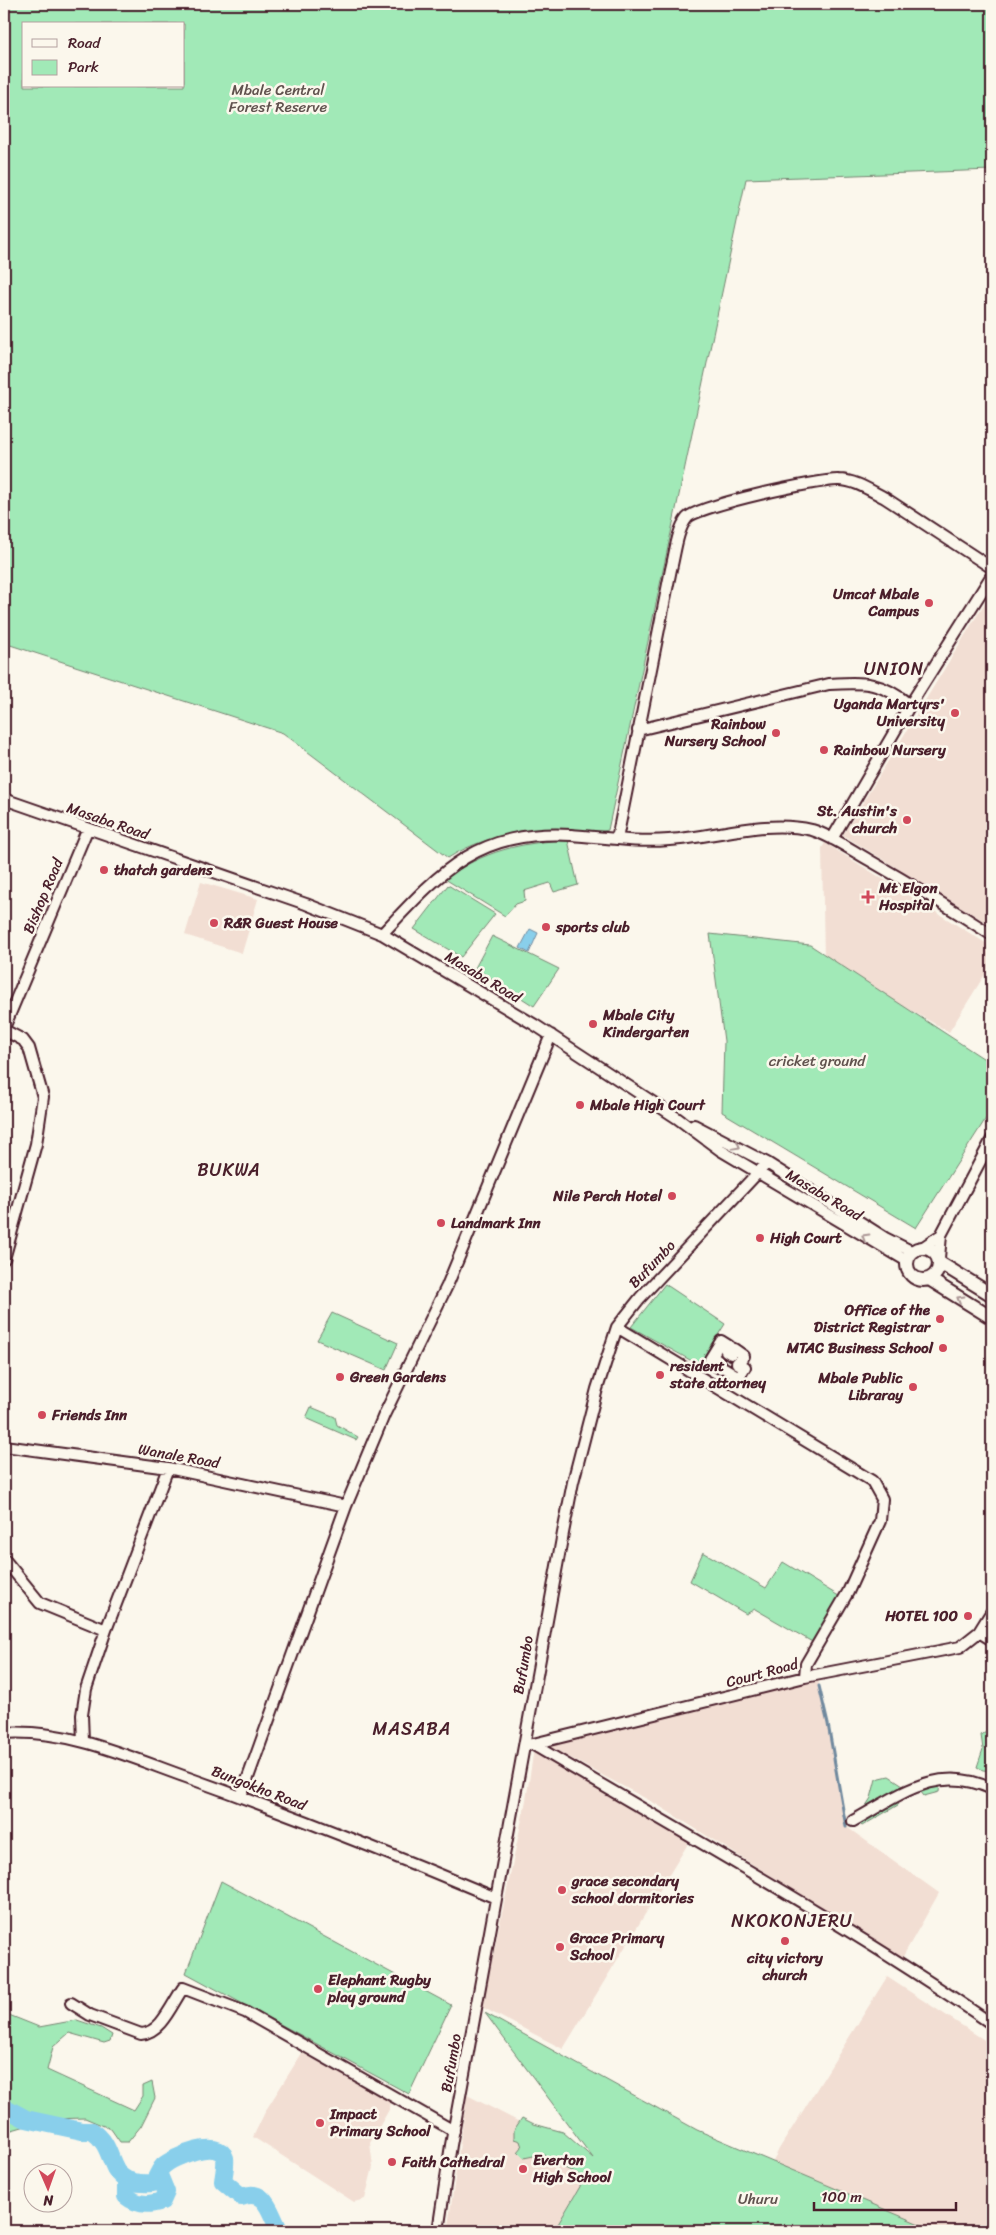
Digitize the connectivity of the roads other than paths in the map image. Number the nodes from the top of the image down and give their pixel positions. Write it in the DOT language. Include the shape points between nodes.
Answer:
graph roads {
  1 [pos="992,568"];
  2 [pos="992,575"];
  3 [pos="910,705"];
  4 [pos="638,730"];
  5 [pos="4,799"];
  6 [pos="87,830"];
  7 [pos="617,839"];
  8 [pos="832,839"];
  9 [pos="382,934"];
  10 [pos="992,935"];
  11 [pos="4,1029"];
  12 [pos="551,1036"];
  13 [pos="677,1118"];
  14 [pos="992,1138"];
  15 [pos="767,1163"];
  16 [pos="759,1174"];
  17 [pos="941,1235"];
  18 [pos="914,1254"];
  19 [pos="4,1259"];
  20 [pos="939,1261"];
  21 [pos="928,1279"];
  22 [pos="992,1295"];
  23 [pos="992,1318"];
  24 [pos="617,1327"];
  25 [pos="722,1341"];
  26 [pos="4,1446"];
  27 [pos="168,1468"];
  28 [pos="346,1506"];
  29 [pos="4,1559"];
  30 [pos="992,1611"];
  31 [pos="106,1630"];
  32 [pos="979,1632"];
  33 [pos="992,1640"];
  34 [pos="805,1677"];
  35 [pos="4,1733"];
  36 [pos="83,1741"];
  37 [pos="528,1745"];
  38 [pos="992,1789"];
  39 [pos="241,1797"];
  40 [pos="853,1821"];
  41 [pos="496,1898"];
  42 [pos="71,2003"];
  43 [pos="992,2024"];
  44 [pos="454,2131"];
  45 [pos="438,2231"];
  1 -- 4 [label="street" via="885,498 840,480 696,512 682,524"];
  2 -- 3 [label="street"];
  3 -- 4 [label="street" via="892,690 860,682 829,684"];
  3 -- 8 [label="street"];
  4 -- 7 [label="street"];
  5 -- 6 [label="street, Masaba Road"];
  6 -- 9 [label="street, Masaba Road" via="233,878"];
  6 -- 11 [label="street, Bishop Road"];
  7 -- 8 [label="street" via="666,840 778,826 812,830"];
  7 -- 9 [label="street" via="572,835 525,836 473,852 429,884"];
  8 -- 10 [label="street"];
  9 -- 12 [label="street, Masaba Road"];
  11 -- 19 [label="street" via="23,1040 28,1048 43,1097 36,1144"];
  12 -- 13 [label="street, Masaba Road"];
  12 -- 28 [label="street" via="447,1286 384,1415"];
  13 -- 15 [label="street, one-way" via="725,1139"];
  13 -- 16 [label="street, Masaba Road"];
  14 -- 17 [label="street"];
  15 -- 16 [label="street, Bufumbo"];
  15 -- 18 [label="street"];
  18 -- 16 [label="street, Masaba Road, one-way"];
  16 -- 24 [label="street, Bufumbo" via="640,1298"];
  17 -- 18 [label="street"];
  17 -- 20 [label="street"];
  18 -- 20 [label="main road" via="929,1249"];
  18 -- 21 [label="main road" via="908,1269 920,1280"];
  20 -- 21 [label="main road" via="938,1270"];
  20 -- 22 [label="main road"];
  23 -- 21 [label="main road, one-way"];
  24 -- 34 [label="street" via="872,1481 878,1490 882,1499 880,1521 848,1592 806,1664"];
  24 -- 37 [label="street, Bufumbo" via="573,1482"];
  25 -- 25 [label="street" via="729,1346 726,1351 731,1354 734,1349 744,1356 737,1363 745,1367 739,1377 715,1365 718,1360 710,1359"];
  26 -- 27 [label="street, Wanale Road"];
  27 -- 28 [label="street, Wanale Road"];
  27 -- 31 [label="street"];
  28 -- 39 [label="street"];
  29 -- 31 [label="street" via="40,1603"];
  30 -- 32 [label="street, Court Road"];
  31 -- 36 [label="street" via="85,1696"];
  32 -- 33 [label="street"];
  32 -- 34 [label="street, Court Road" via="960,1648"];
  34 -- 37 [label="street, Court Road"];
  35 -- 36 [label="street, Bungokho Road" via="45,1734"];
  36 -- 39 [label="street, Bungokho Road"];
  37 -- 41 [label="street, Bufumbo"];
  37 -- 43 [label="street" via="818,1912 930,1981"];
  38 -- 40 [label="street" via="968,1779 936,1780 910,1790"];
  39 -- 41 [label="street, Bungokho Road"];
  41 -- 44 [label="street, Bufumbo"];
  42 -- 44 [label="street" via="90,2015 149,2034 182,1988 203,1994 245,2012"];
  44 -- 45 [label="street, Bufumbo"];
}
